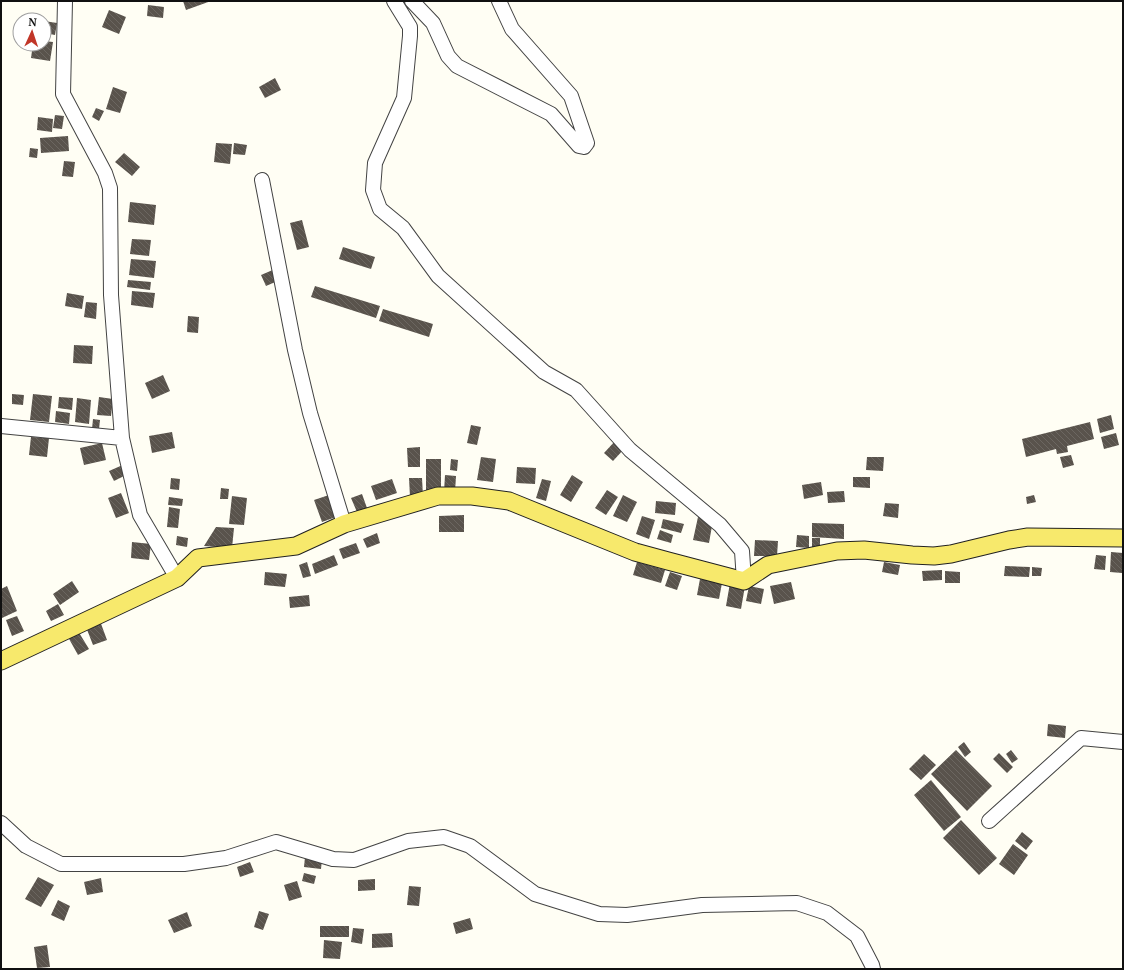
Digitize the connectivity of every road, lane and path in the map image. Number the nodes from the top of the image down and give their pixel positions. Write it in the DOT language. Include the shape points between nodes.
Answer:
graph roads {
  1 [pos="64,1"];
  2 [pos="394,1"];
  3 [pos="412,1"];
  4 [pos="499,1"];
  5 [pos="262,180"];
  6 [pos="1,426"];
  7 [pos="122,438"];
  8 [pos="344,524"];
  9 [pos="1123,538"];
  10 [pos="177,578"];
  11 [pos="744,581"];
  12 [pos="1,661"];
  13 [pos="1123,742"];
  14 [pos="989,821"];
  15 [pos="1,823"];
  16 [pos="873,969"];
  1 -- 7 [label="street" via="63,94 105,173 110,188 111,295"];
  2 -- 11 [label="street" via="410,27 410,36 404,98 375,163 373,190 380,209 403,228 438,276 544,372 576,390 630,450 720,525 742,551"];
  3 -- 4 [label="street" via="433,23 448,56 457,66 551,114 579,146 584,147 587,143 571,96 512,29"];
  5 -- 8 [label="street" via="310,413"];
  6 -- 7 [label="street"];
  7 -- 10 [label="street" via="140,515"];
  8 -- 10 [label="main road" via="296,546 198,558"];
  8 -- 11 [label="main road" via="438,496 472,496 509,501 636,552"];
  9 -- 11 [label="main road" via="1028,537 934,556 837,550 768,565"];
  10 -- 12 [label="main road"];
  13 -- 14 [label="street" via="1081,738"];
  15 -- 16 [label="street" via="26,846 61,864 184,864 226,858 276,842 333,859 354,860 408,841 444,837 470,846 535,894 599,914 627,915 702,905 797,902 827,913 857,936"];
}
